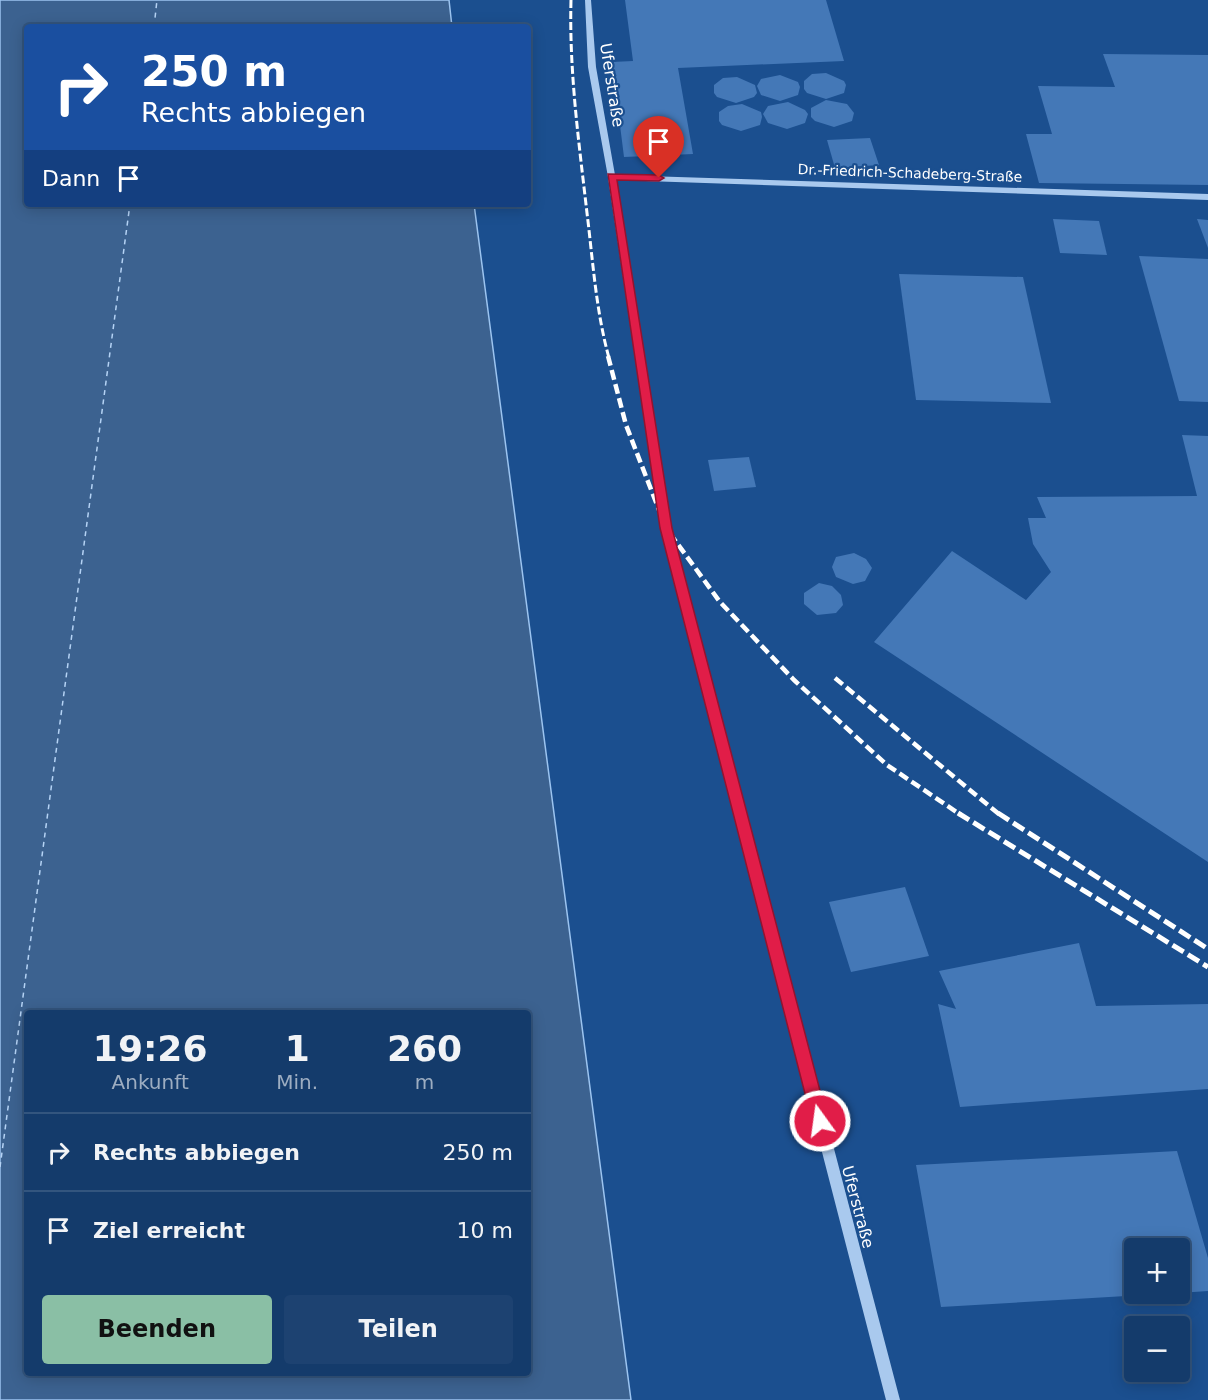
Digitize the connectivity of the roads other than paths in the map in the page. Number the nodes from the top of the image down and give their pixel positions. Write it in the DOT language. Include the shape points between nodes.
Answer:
graph roads {
  1 [pos="588,0"];
  2 [pos="612,177"];
  3 [pos="1208,197"];
  4 [pos="892,1400"];
  1 -- 2 [label="street, Uferstraße" via="592,67"];
  2 -- 3 [label="street, Dr.-Friedrich-Schadeberg-Straße"];
  2 -- 4 [label="street, Uferstraße" via="666,528"];
}
